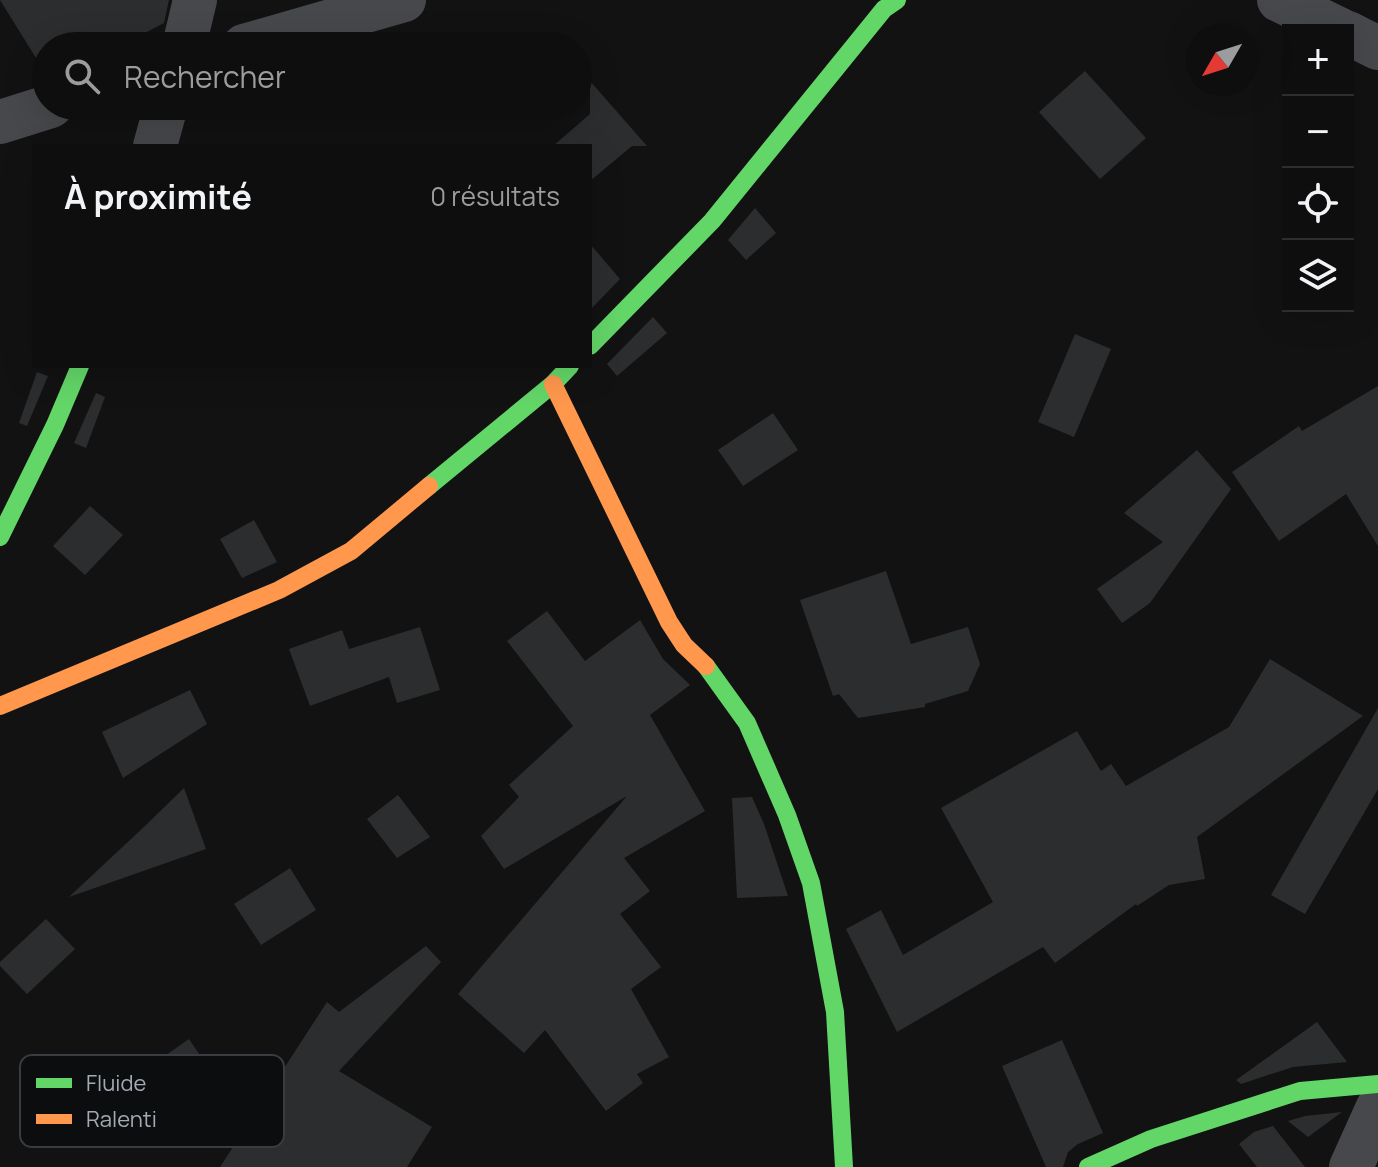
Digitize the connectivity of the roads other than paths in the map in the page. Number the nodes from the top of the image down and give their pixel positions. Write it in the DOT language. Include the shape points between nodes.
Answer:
graph roads {
  1 [pos="195,0"];
  2 [pos="404,0"];
  3 [pos="1279,0"];
  4 [pos="887,3"];
  5 [pos="1329,24"];
  6 [pos="187,32"];
  7 [pos="293,32"];
  8 [pos="1354,36"];
  9 [pos="1378,48"];
  10 [pos="32,112"];
  11 [pos="162,120"];
  12 [pos="0,122"];
  13 [pos="156,144"];
  14 [pos="592,344"];
  15 [pos="79,368"];
  16 [pos="568,368"];
  17 [pos="553,384"];
  18 [pos="0,537"];
  19 [pos="0,706"];
  20 [pos="1378,1084"];
  21 [pos="1378,1107"];
  22 [pos="844,1167"];
  23 [pos="1088,1167"];
  24 [pos="1351,1167"];
  1 -- 6 [label="street"];
  2 -- 7 [label="street"];
  3 -- 5 [label="street"];
  4 -- 14 [label="street" via="712,221"];
  8 -- 9 [label="street"];
  10 -- 12 [label="street"];
  11 -- 13 [label="street"];
  15 -- 18 [label="street"];
  16 -- 17 [label="street"];
  17 -- 19 [label="street" via="351,551 279,590"];
  17 -- 22 [label="street" via="669,622 747,723 787,815 811,883 835,1012"];
  20 -- 23 [label="street" via="1300,1091 1151,1139"];
  21 -- 24 [label="street"];
}
